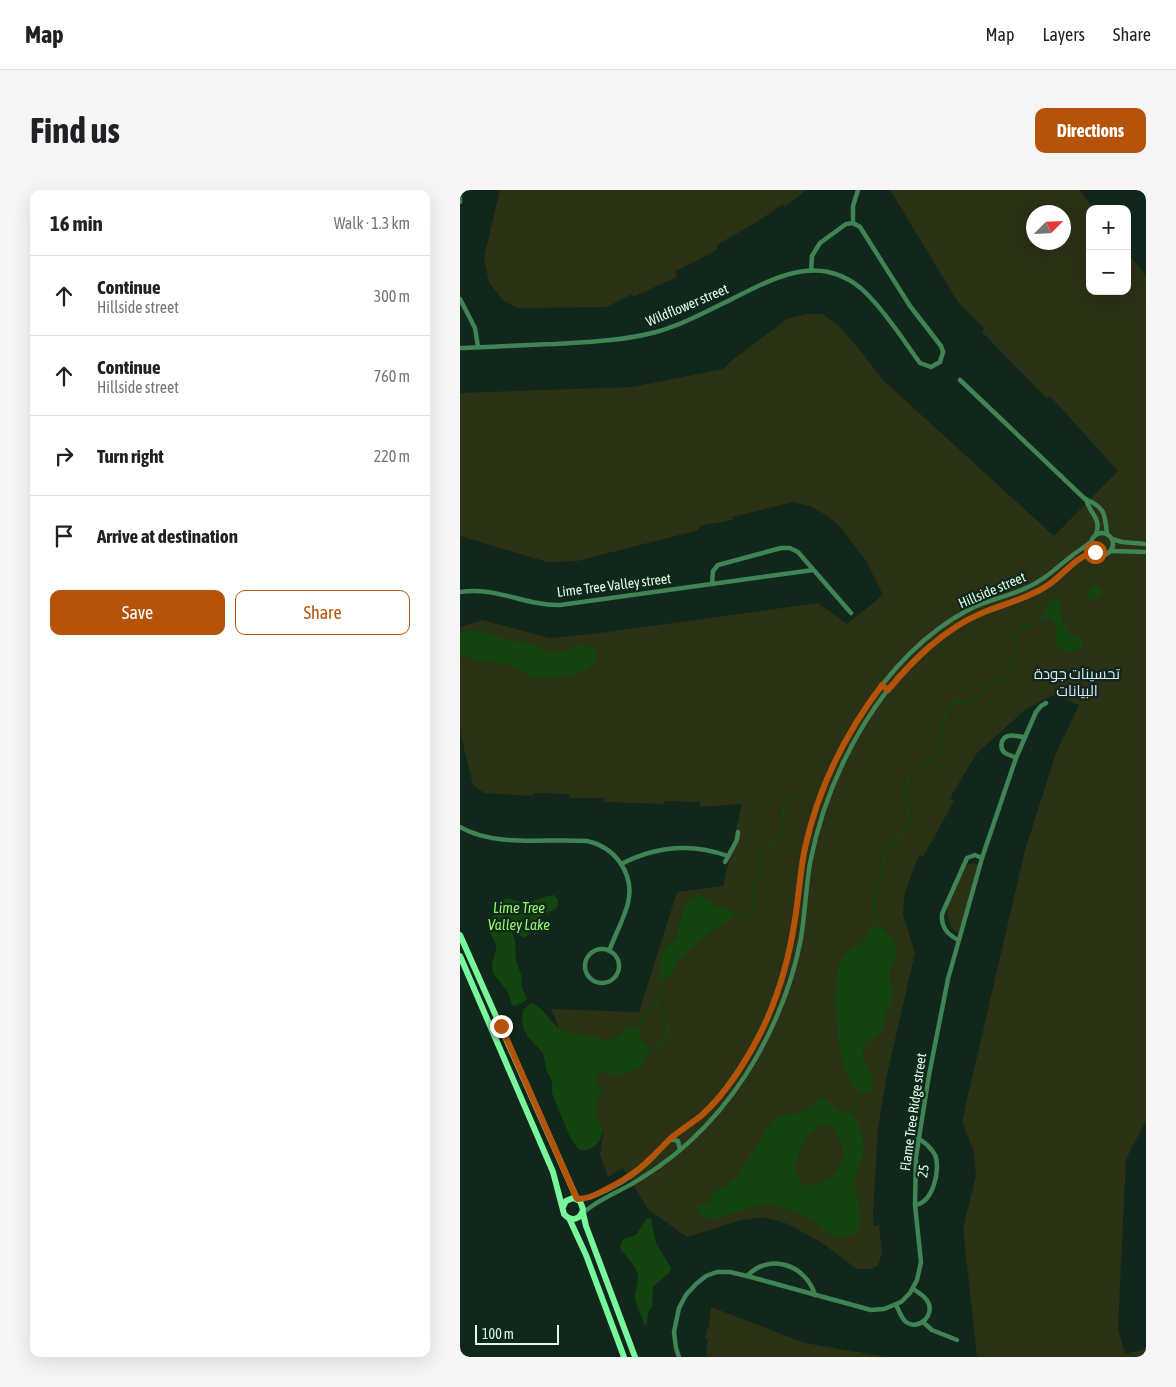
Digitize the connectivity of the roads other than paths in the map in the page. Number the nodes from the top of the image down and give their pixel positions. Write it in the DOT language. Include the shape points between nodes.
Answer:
graph roads {
  1 [pos="858,190"];
  2 [pos="852,223"];
  3 [pos="811,271"];
  4 [pos="460,299"];
  5 [pos="478,347"];
  6 [pos="460,348"];
  7 [pos="960,380"];
  8 [pos="1086,499"];
  9 [pos="1100,508"];
  10 [pos="1094,513"];
  11 [pos="1105,516"];
  12 [pos="1097,519"];
  13 [pos="1096,534"];
  14 [pos="1106,534"];
  15 [pos="1112,539"];
  16 [pos="1091,542"];
  17 [pos="1146,544"];
  18 [pos="1110,551"];
  19 [pos="1095,552"];
  20 [pos="1146,552"];
  21 [pos="813,570"];
  22 [pos="712,584"];
  23 [pos="460,592"];
  24 [pos="851,613"];
  25 [pos="882,685"];
  26 [pos="888,690"];
  27 [pos="1046,703"];
  28 [pos="1024,738"];
  29 [pos="1016,758"];
  30 [pos="460,827"];
  31 [pos="738,832"];
  32 [pos="728,856"];
  33 [pos="982,858"];
  34 [pos="725,862"];
  35 [pos="621,864"];
  36 [pos="460,935"];
  37 [pos="958,940"];
  38 [pos="609,951"];
  39 [pos="460,956"];
  40 [pos="918,1138"];
  41 [pos="670,1139"];
  42 [pos="680,1150"];
  43 [pos="577,1199"];
  44 [pos="915,1205"];
  45 [pos="563,1207"];
  46 [pos="583,1213"];
  47 [pos="569,1218"];
  48 [pos="746,1276"];
  49 [pos="913,1289"];
  50 [pos="816,1295"];
  51 [pos="896,1305"];
  52 [pos="923,1322"];
  53 [pos="957,1340"];
  54 [pos="624,1357"];
  55 [pos="635,1357"];
  56 [pos="679,1357"];
  1 -- 2 [label="street"];
  2 -- 3 [label="street" via="842,225 818,246 812,256"];
  2 -- 3 [label="street, Wildflower street" via="862,230 910,306 941,346 940,362 931,367 920,363 874,301 854,283"];
  3 -- 5 [label="street, Wildflower street" via="778,276 692,318 658,332 624,340"];
  4 -- 5 [label="street" via="475,328"];
  5 -- 6 [label="street, Wildflower street"];
  7 -- 8 [label="street"];
  8 -- 9 [label="street"];
  8 -- 10 [label="street"];
  9 -- 10 [label="street"];
  9 -- 11 [label="street"];
  10 -- 12 [label="street"];
  11 -- 12 [label="street"];
  11 -- 14 [label="street"];
  12 -- 13 [label="street, Hillside street"];
  13 -- 14 [label="street"];
  13 -- 16 [label="street, Hillside street"];
  14 -- 15 [label="street"];
  15 -- 17 [label="street"];
  15 -- 18 [label="street"];
  16 -- 19 [label="street"];
  16 -- 25 [label="street, Hillside street" via="1035,584 980,604 949,621 918,646"];
  18 -- 19 [label="street, Hillside street" via="1104,555"];
  18 -- 20 [label="street, Hillside street"];
  19 -- 26 [label="street, Hillside street" via="1084,556 1043,589 980,613 954,628 918,657"];
  21 -- 22 [label="street, Lime Tree Valley street"];
  21 -- 22 [label="street" via="798,552 781,548 718,565 713,571"];
  21 -- 24 [label="street"];
  22 -- 23 [label="street, Lime Tree Valley street" via="560,605 539,604 486,591"];
  25 -- 26 [label="street"];
  25 -- 41 [label="street, Hillside street" via="849,734 818,801 803,858 790,952 767,1019 720,1096"];
  26 -- 42 [label="street, Hillside street" via="852,744 826,803 810,865 798,953 774,1023 732,1094"];
  27 -- 28 [label="street, Flame Tree Ridge street" via="1037,710"];
  28 -- 29 [label="street, Flame Tree Ridge street"];
  28 -- 29 [label="street" via="1011,735 1002,742 1004,752"];
  29 -- 33 [label="street, Flame Tree Ridge street"];
  30 -- 35 [label="street" via="476,835 493,838 594,843 612,853"];
  31 -- 32 [label="street"];
  32 -- 34 [label="street"];
  32 -- 35 [label="street" via="699,848 674,848 649,852"];
  33 -- 37 [label="street, Flame Tree Ridge street"];
  33 -- 37 [label="street" via="972,855 966,858 942,914 945,930"];
  35 -- 38 [label="street" via="629,896"];
  36 -- 43 [label="street"];
  37 -- 40 [label="street, Flame Tree Ridge street" via="941,1011"];
  38 -- 38 [label="street" via="594,951 586,960 588,975 597,982 609,982 617,974 618,962"];
  39 -- 45 [label="street" via="540,1141"];
  40 -- 44 [label="street, Flame Tree Ridge street"];
  40 -- 44 [label="street, 25" via="931,1149 937,1167 927,1198 922,1204"];
  41 -- 42 [label="street" via="678,1141"];
  41 -- 43 [label="street, Hillside street" via="645,1166 629,1177 592,1196"];
  42 -- 46 [label="street, Hillside street" via="640,1179"];
  43 -- 45 [label="street" via="566,1200"];
  43 -- 46 [label="street" via="582,1203"];
  44 -- 49 [label="street, Flame Tree Ridge street" via="921,1262"];
  45 -- 47 [label="street"];
  46 -- 47 [label="street" via="576,1219"];
  46 -- 55 [label="street"];
  47 -- 54 [label="street"];
  48 -- 50 [label="street"];
  48 -- 50 [label="street" via="764,1264 786,1264 807,1278"];
  48 -- 56 [label="street" via="717,1272 701,1280 691,1290 679,1308 675,1324"];
  49 -- 51 [label="street, Flame Tree Ridge street"];
  49 -- 52 [label="street" via="926,1299 930,1307 929,1316"];
  50 -- 51 [label="street" via="865,1309 878,1310"];
  51 -- 52 [label="street" via="906,1322"];
  52 -- 53 [label="street" via="932,1330"];
}
